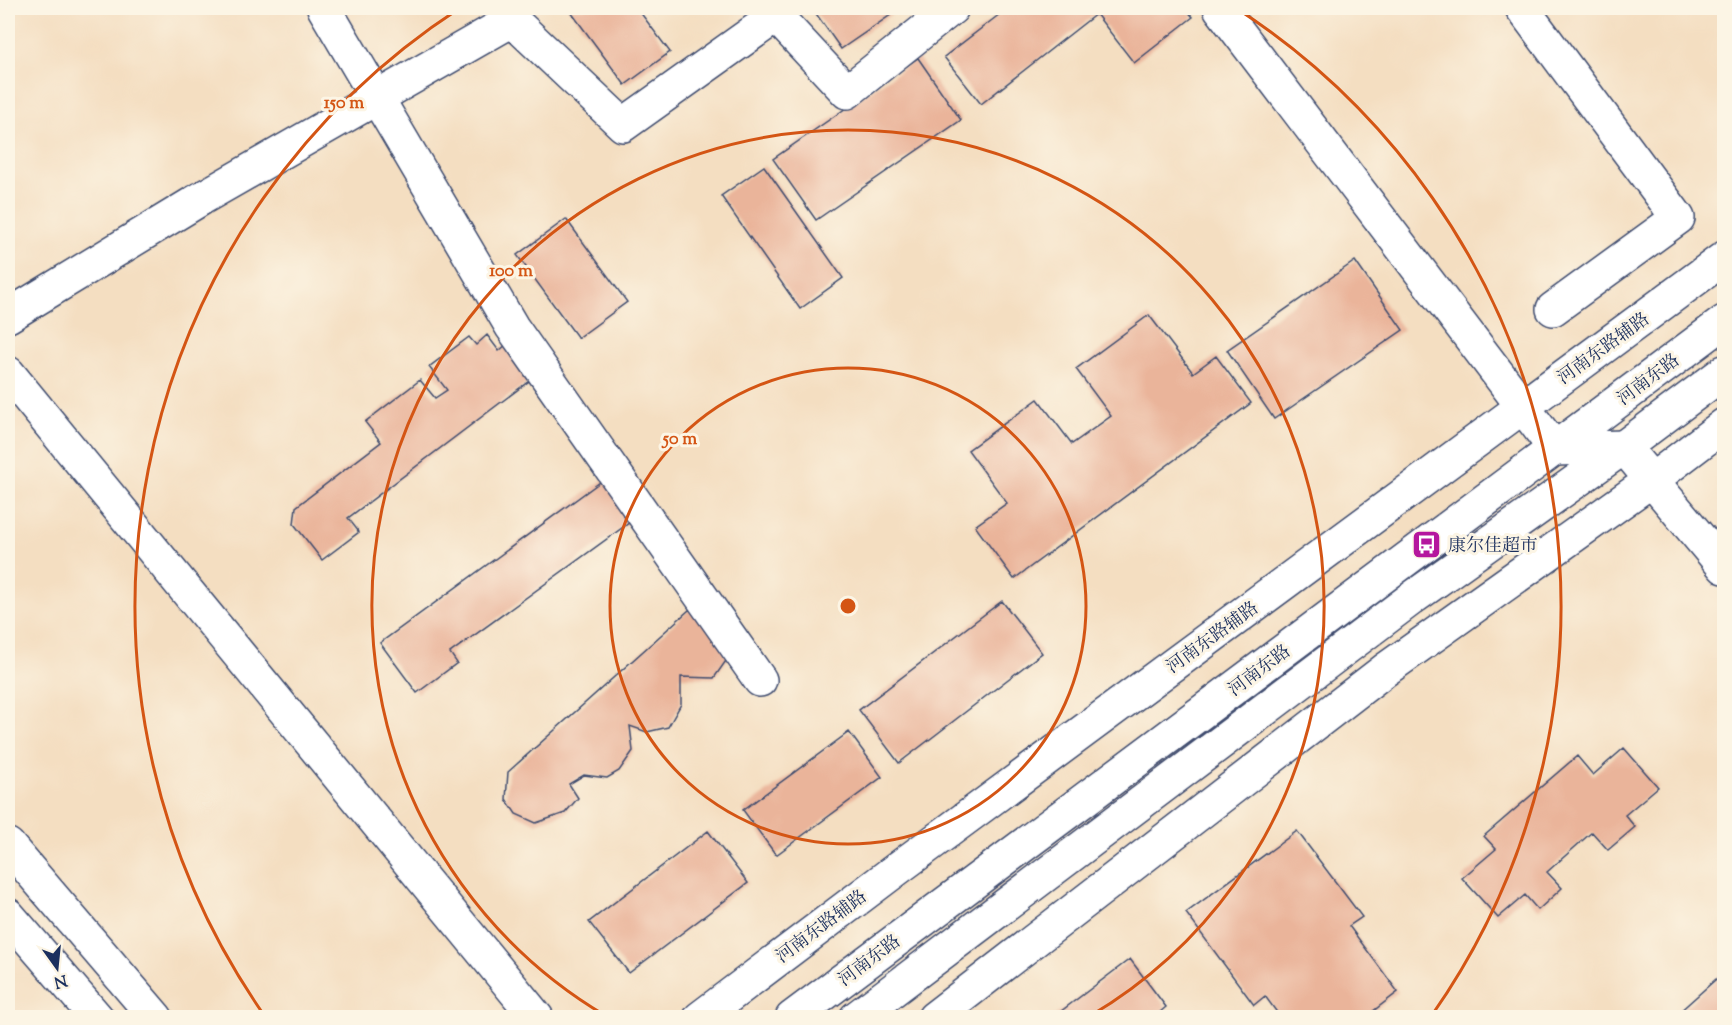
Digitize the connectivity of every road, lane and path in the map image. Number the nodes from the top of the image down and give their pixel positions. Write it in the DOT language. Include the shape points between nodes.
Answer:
graph roads {
  1 [pos="324,8"];
  2 [pos="952,8"];
  3 [pos="1220,8"];
  4 [pos="1522,8"];
  5 [pos="377,98"];
  6 [pos="1725,258"];
  7 [pos="1553,309"];
  8 [pos="8,316"];
  9 [pos="1725,322"];
  10 [pos="1725,372"];
  11 [pos="8,373"];
  12 [pos="1523,407"];
  13 [pos="1725,425"];
  14 [pos="1624,447"];
  15 [pos="1555,449"];
  16 [pos="1652,480"];
  17 [pos="1725,567"];
  18 [pos="760,680"];
  19 [pos="8,845"];
  20 [pos="8,915"];
  21 [pos="97,1017"];
  22 [pos="156,1017"];
  23 [pos="537,1017"];
  24 [pos="700,1017"];
  25 [pos="792,1017"];
  26 [pos="856,1017"];
  27 [pos="934,1017"];
  1 -- 5 [label="street"];
  2 -- 5 [label="street" via="847,92 776,16 623,125 512,20"];
  3 -- 12 [label="street"];
  4 -- 7 [label="street" via="1678,218"];
  5 -- 8 [label="street" via="201,198"];
  5 -- 18 [label="street" via="512,327"];
  6 -- 12 [label="street, 河南东路辅路"];
  9 -- 15 [label="street, 河南东路"];
  10 -- 14 [label="street, 河南东路"];
  11 -- 23 [label="street"];
  12 -- 15 [label="street"];
  12 -- 24 [label="street, 河南东路辅路"];
  13 -- 16 [label="street"];
  14 -- 15 [label="street"];
  14 -- 16 [label="street"];
  14 -- 26 [label="street, 河南东路" via="1415,596"];
  15 -- 25 [label="street, 河南东路"];
  16 -- 17 [label="street"];
  16 -- 27 [label="street" via="1385,670"];
  19 -- 22 [label="street"];
  20 -- 21 [label="street"];
}
